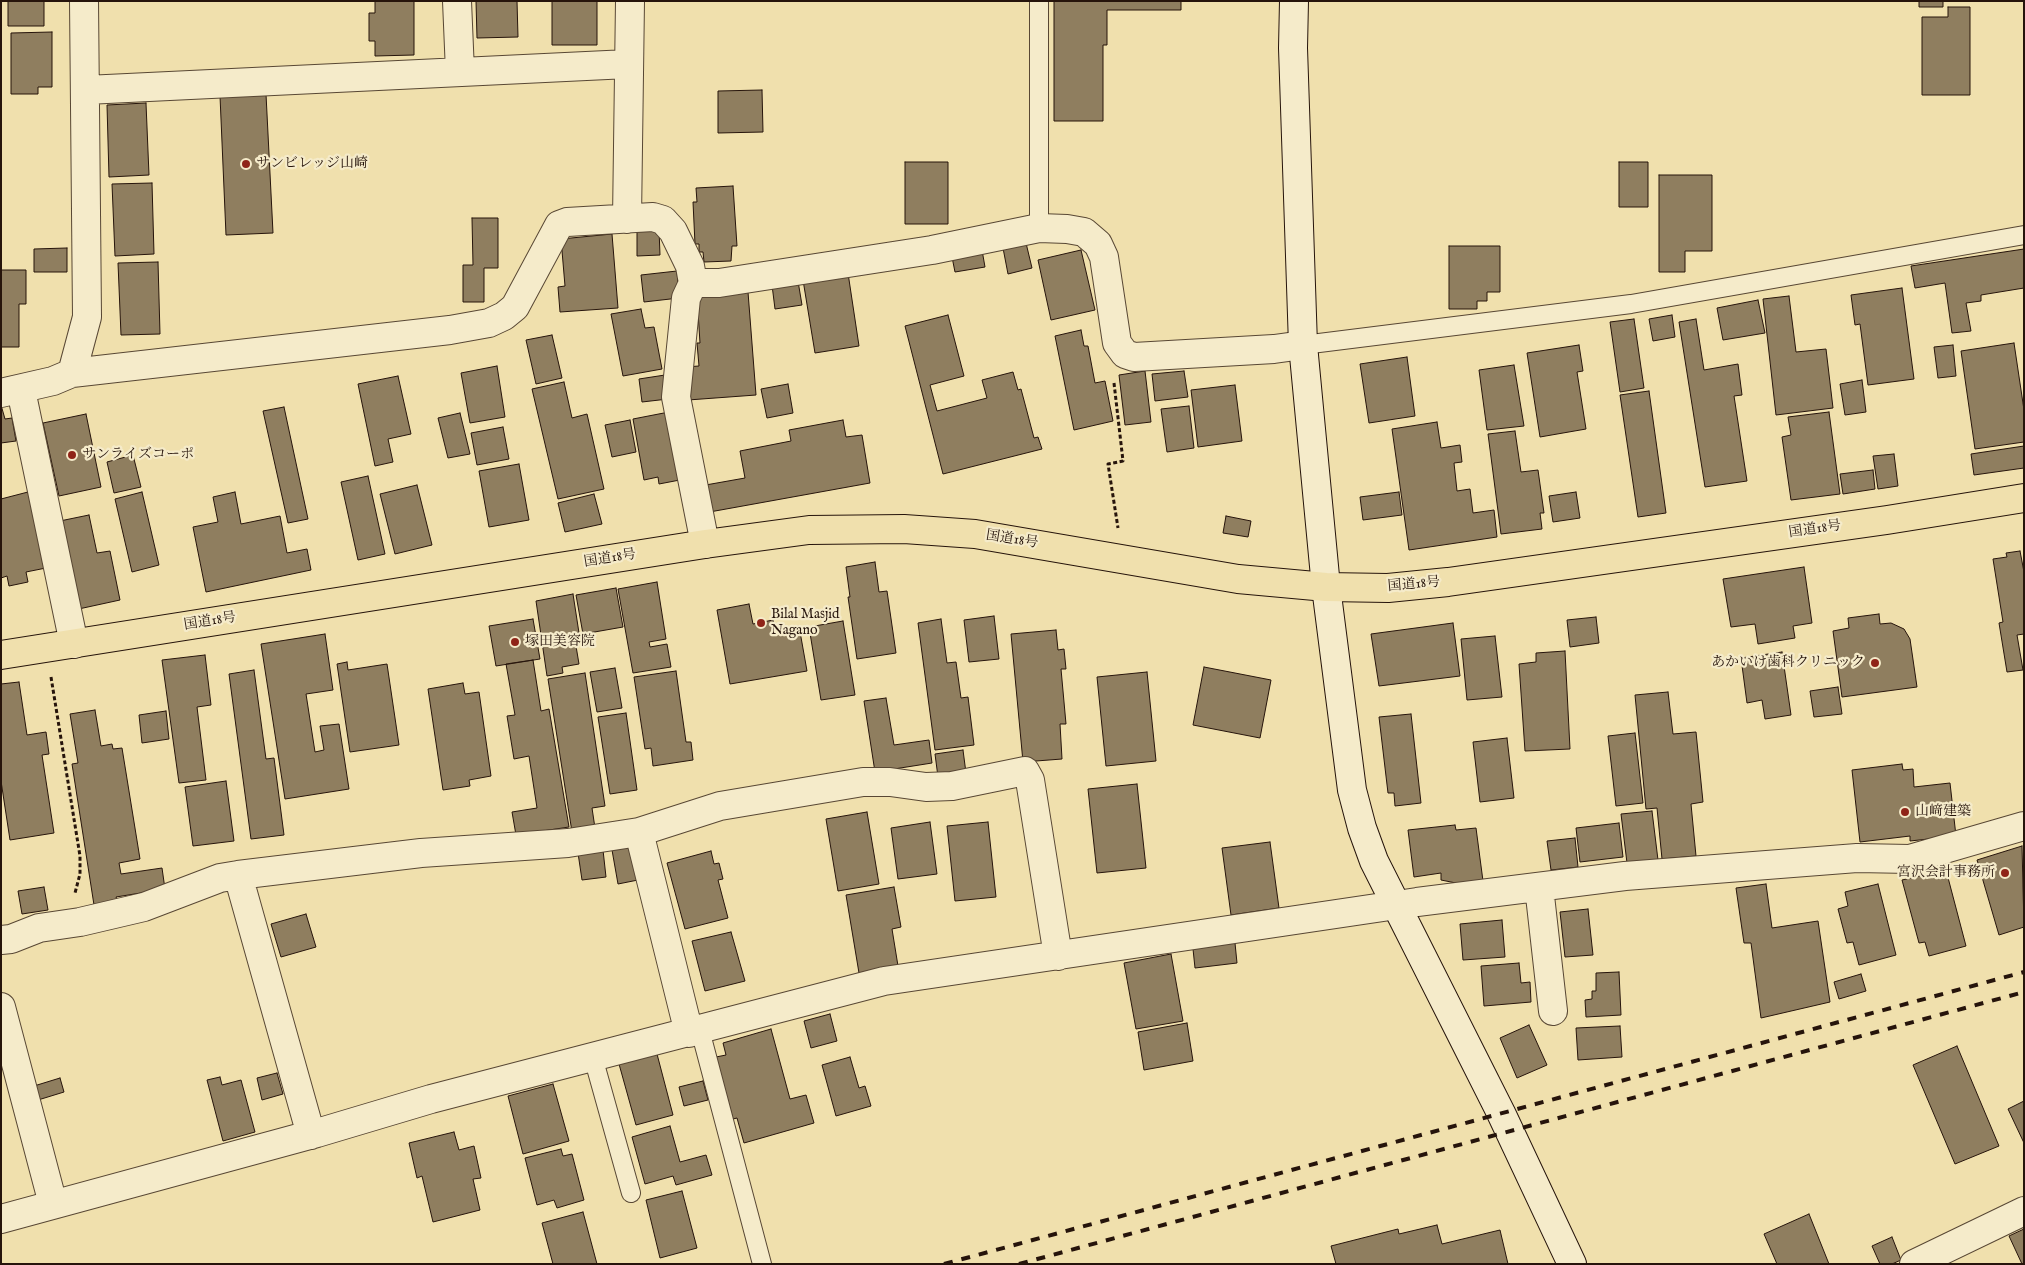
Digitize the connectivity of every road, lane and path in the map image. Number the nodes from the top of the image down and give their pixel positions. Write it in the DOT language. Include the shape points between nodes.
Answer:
graph roads {
  1 [pos="84,1"];
  2 [pos="458,1"];
  3 [pos="630,1"];
  4 [pos="1038,1"];
  5 [pos="1294,1"];
  6 [pos="628,64"];
  7 [pos="460,72"];
  8 [pos="86,90"];
  9 [pos="627,219"];
  10 [pos="1039,228"];
  11 [pos="2024,236"];
  12 [pos="694,283"];
  13 [pos="1117,344"];
  14 [pos="1303,345"];
  15 [pos="72,373"];
  16 [pos="11,391"];
  17 [pos="2024,498"];
  18 [pos="705,544"];
  19 [pos="1123,558"];
  20 [pos="1326,587"];
  21 [pos="74,644"];
  22 [pos="46,648"];
  23 [pos="1,655"];
  24 [pos="2024,826"];
  25 [pos="639,832"];
  26 [pos="238,875"];
  27 [pos="1539,887"];
  28 [pos="1396,906"];
  29 [pos="61,925"];
  30 [pos="1,940"];
  31 [pos="1058,956"];
  32 [pos="1,1007"];
  33 [pos="1553,1011"];
  34 [pos="694,1031"];
  35 [pos="593,1058"];
  36 [pos="311,1135"];
  37 [pos="631,1193"];
  38 [pos="53,1204"];
  39 [pos="2024,1211"];
  40 [pos="1,1218"];
  41 [pos="762,1264"];
  42 [pos="1572,1264"];
  43 [pos="1914,1264"];
  1 -- 8 [label="street"];
  2 -- 7 [label="street"];
  3 -- 6 [label="street"];
  4 -- 10 [label="lane"];
  5 -- 14 [label="street"];
  6 -- 7 [label="street"];
  6 -- 9 [label="street"];
  7 -- 8 [label="street"];
  8 -- 15 [label="street" via="87,317"];
  9 -- 12 [label="street" via="653,217 663,220 673,231 690,266"];
  9 -- 15 [label="street" via="559,225 515,307 488,323"];
  10 -- 12 [label="street" via="932,250 719,283"];
  10 -- 13 [label="street" via="1084,232 1098,244 1104,257"];
  11 -- 14 [label="lane" via="1650,301"];
  12 -- 18 [label="street" via="686,298 676,397"];
  13 -- 14 [label="street" via="1134,357"];
  13 -- 19 [label="path" via="1112,368 1123,462 1108,464"];
  14 -- 20 [label="street"];
  15 -- 16 [label="street" via="53,382"];
  16 -- 21 [label="street"];
  17 -- 20 [label="highway, 国道18号" via="1448,582 1388,588"];
  18 -- 19 [label="highway, 国道18号" via="809,530 904,529 975,534"];
  18 -- 21 [label="highway, 国道18号"];
  19 -- 20 [label="highway, 国道18号" via="1238,579"];
  20 -- 28 [label="street" via="1352,790 1374,861"];
  21 -- 22 [label="highway, 国道18号"];
  22 -- 23 [label="highway, 国道18号"];
  22 -- 29 [label="path" via="80,856 80,874 73,902"];
  24 -- 27 [label="street" via="1910,859 1856,858 1625,876"];
  25 -- 26 [label="street" via="568,843 422,853"];
  25 -- 31 [label="street" via="720,806 863,782 952,786 1025,771 1030,780"];
  25 -- 34 [label="street"];
  26 -- 29 [label="street" via="220,878 144,907"];
  26 -- 36 [label="street"];
  27 -- 28 [label="street"];
  27 -- 33 [label="street"];
  28 -- 31 [label="street"];
  28 -- 42 [label="street" via="1501,1113"];
  29 -- 30 [label="street"];
  31 -- 34 [label="street" via="884,980"];
  32 -- 38 [label="street"];
  34 -- 35 [label="street"];
  34 -- 41 [label="lane"];
  35 -- 36 [label="street" via="431,1099"];
  35 -- 37 [label="lane"];
  36 -- 38 [label="street"];
  38 -- 40 [label="street"];
  39 -- 43 [label="street"];
}
